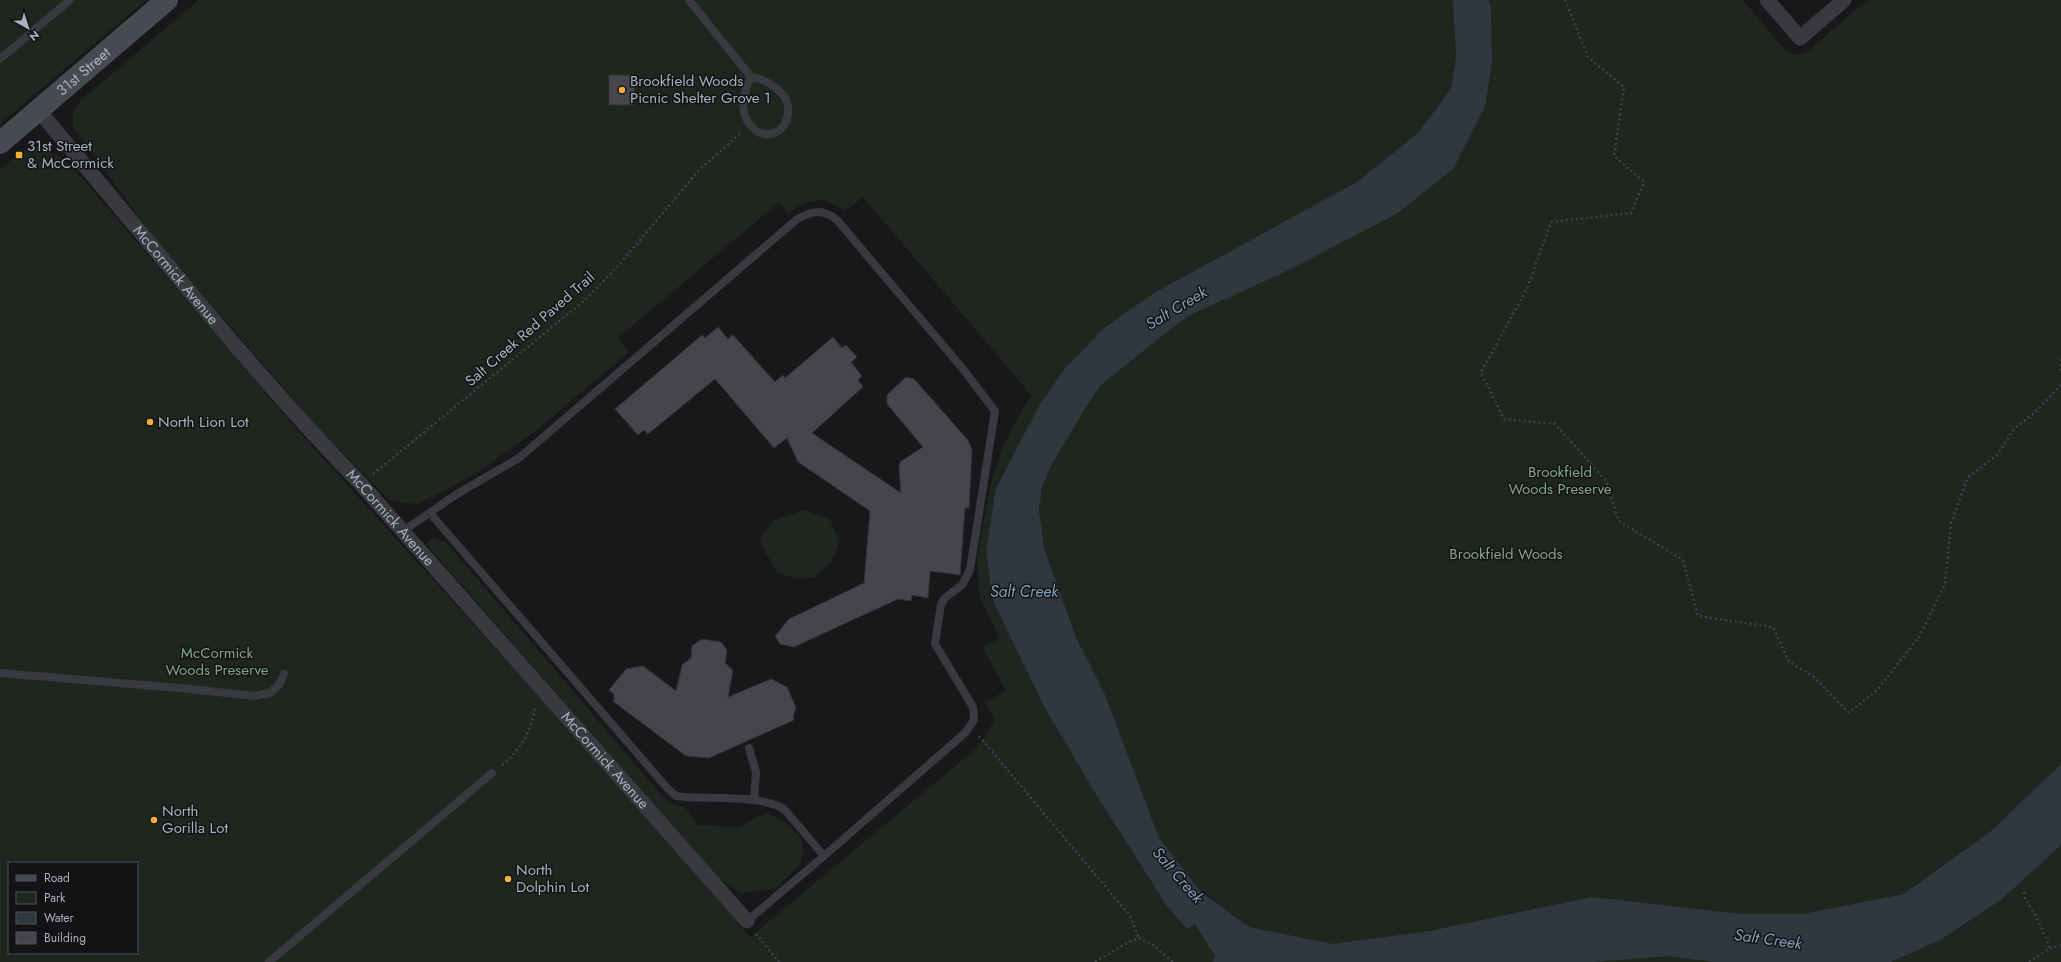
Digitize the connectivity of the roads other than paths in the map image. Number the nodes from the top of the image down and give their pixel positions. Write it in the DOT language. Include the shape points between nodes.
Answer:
graph roads {
  1 [pos="70,0"];
  2 [pos="167,0"];
  3 [pos="689,0"];
  4 [pos="1767,0"];
  5 [pos="1844,0"];
  6 [pos="0,59"];
  7 [pos="751,76"];
  8 [pos="38,110"];
  9 [pos="0,143"];
  10 [pos="430,513"];
  11 [pos="403,531"];
  12 [pos="0,673"];
  13 [pos="284,674"];
  14 [pos="749,748"];
  15 [pos="492,773"];
  16 [pos="754,800"];
  17 [pos="824,856"];
  18 [pos="747,921"];
  19 [pos="269,962"];
  1 -- 6 [label="lane"];
  2 -- 8 [label="main road, 31st Street"];
  3 -- 7 [label="lane"];
  4 -- 5 [label="street" via="1800,38"];
  7 -- 7 [label="lane" via="780,92 788,106 783,127 770,134 763,134 750,125 744,116 746,86"];
  8 -- 9 [label="main road, 31st Street"];
  8 -- 11 [label="street, McCormick Avenue" via="305,426"];
  10 -- 11 [label="lane"];
  10 -- 16 [label="lane" via="668,789 676,796"];
  10 -- 17 [label="lane" via="524,453 796,220 812,212 826,213 837,220 963,369 995,411 970,570 962,585 941,604 935,644 973,707 975,713 971,726"];
  11 -- 18 [label="street, McCormick Avenue"];
  12 -- 13 [label="lane" via="254,696 270,693 279,685"];
  14 -- 16 [label="lane" via="756,772"];
  15 -- 19 [label="lane"];
  16 -- 17 [label="lane" via="773,803 785,810"];
  17 -- 18 [label="lane"];
}
